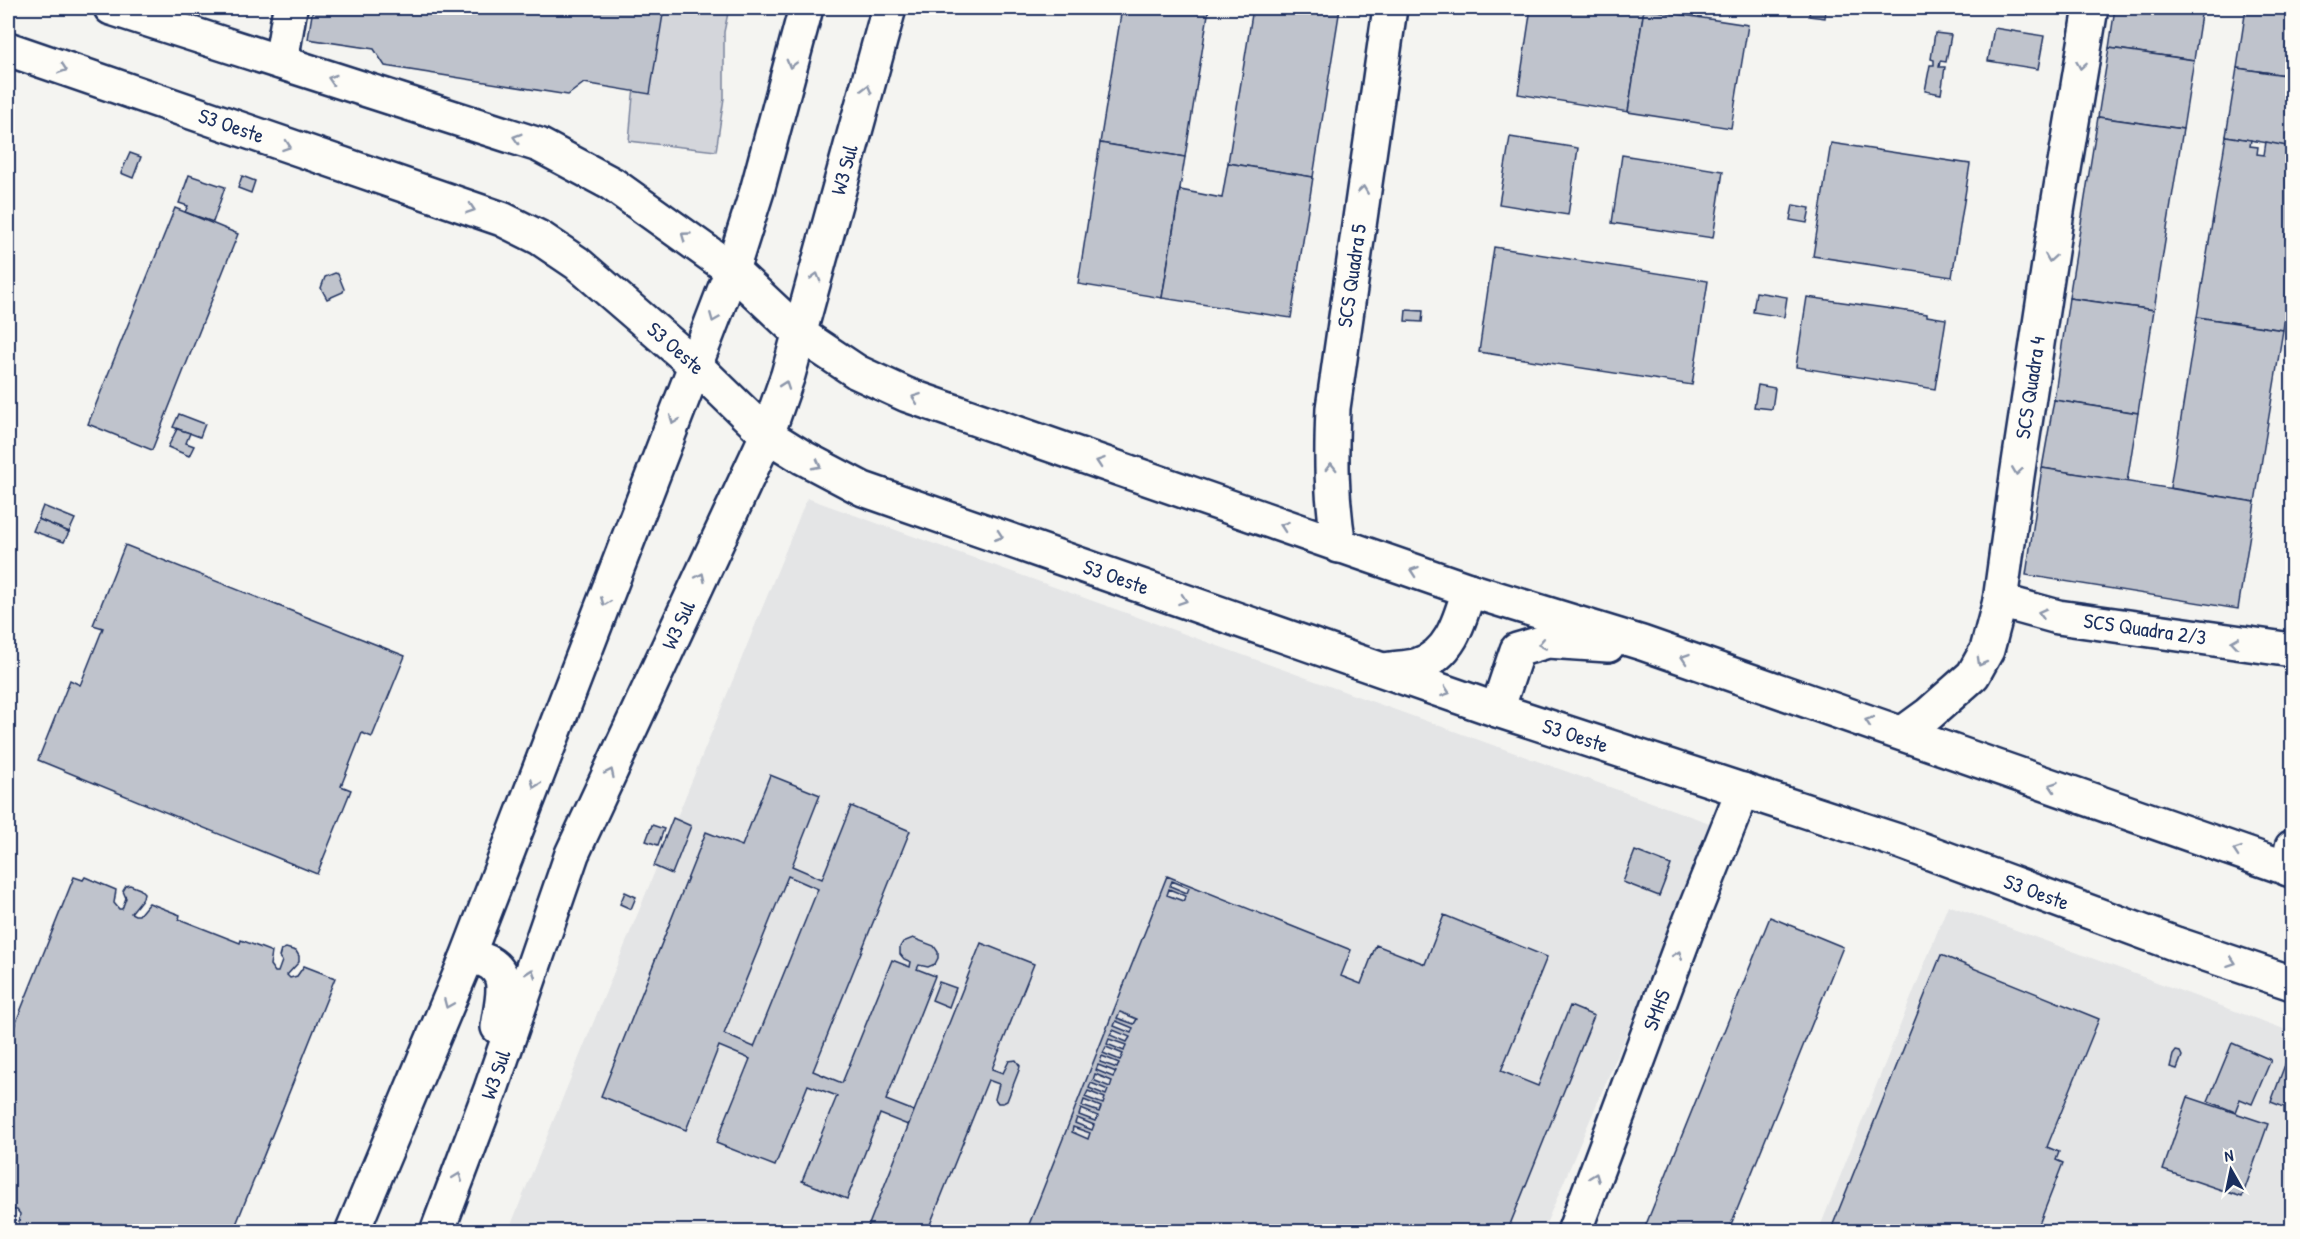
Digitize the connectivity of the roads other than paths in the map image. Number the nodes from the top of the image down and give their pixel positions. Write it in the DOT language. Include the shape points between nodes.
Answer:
graph roads {
  1 [pos="111,8"];
  2 [pos="290,8"];
  3 [pos="806,8"];
  4 [pos="890,8"];
  5 [pos="1390,8"];
  6 [pos="2091,8"];
  7 [pos="8,49"];
  8 [pos="281,62"];
  9 [pos="732,270"];
  10 [pos="800,334"];
  11 [pos="695,365"];
  12 [pos="767,435"];
  13 [pos="1339,546"];
  14 [pos="1469,590"];
  15 [pos="2000,601"];
  16 [pos="1642,643"];
  17 [pos="2292,650"];
  18 [pos="1385,670"];
  19 [pos="1497,710"];
  20 [pos="1903,733"];
  21 [pos="1743,790"];
  22 [pos="2291,862"];
  23 [pos="466,960"];
  24 [pos="2292,983"];
  25 [pos="491,1089"];
  26 [pos="352,1232"];
  27 [pos="437,1232"];
  28 [pos="1574,1232"];
  1 -- 8 [label="main road"];
  2 -- 8 [label="main road"];
  3 -- 9 [label="main road, one-way"];
  10 -- 4 [label="main road, W3 Sul, one-way"];
  13 -- 5 [label="main road, SCS Quadra 5, one-way" via="1330,469 1333,408"];
  6 -- 15 [label="main road, SCS Quadra 4, one-way"];
  7 -- 11 [label="main road, S3 Oeste, one-way" via="502,219 577,263"];
  9 -- 8 [label="main road, one-way" via="612,184 539,145"];
  9 -- 10 [label="main road"];
  9 -- 11 [label="main road, one-way"];
  12 -- 10 [label="main road, W3 Sul, one-way"];
  13 -- 10 [label="main road, one-way" via="907,394 857,372"];
  11 -- 12 [label="main road, S3 Oeste"];
  11 -- 23 [label="main road, one-way"];
  12 -- 18 [label="main road, S3 Oeste, one-way" via="863,489"];
  25 -- 12 [label="main road, W3 Sul, one-way" via="572,854"];
  14 -- 13 [label="main road, one-way"];
  14 -- 16 [label="main road"];
  14 -- 18 [label="main road" via="1458,627 1439,654 1419,665"];
  17 -- 15 [label="main road, SCS Quadra 2/3, one-way" via="2058,617"];
  15 -- 20 [label="main road, SCS Quadra 4, one-way" via="1987,650 1973,675"];
  16 -- 19 [label="main road, one-way" via="1548,641 1517,650"];
  20 -- 16 [label="main road, one-way"];
  18 -- 19 [label="main road, S3 Oeste, one-way"];
  19 -- 21 [label="main road, S3 Oeste"];
  22 -- 20 [label="main road, one-way"];
  21 -- 24 [label="main road, S3 Oeste, one-way" via="1901,842"];
  28 -- 21 [label="main road, SMHS, one-way"];
  23 -- 25 [label="main road" via="480,958 488,962 500,975 503,986"];
  23 -- 26 [label="main road, one-way"];
  27 -- 25 [label="main road, W3 Sul, one-way"];
}
